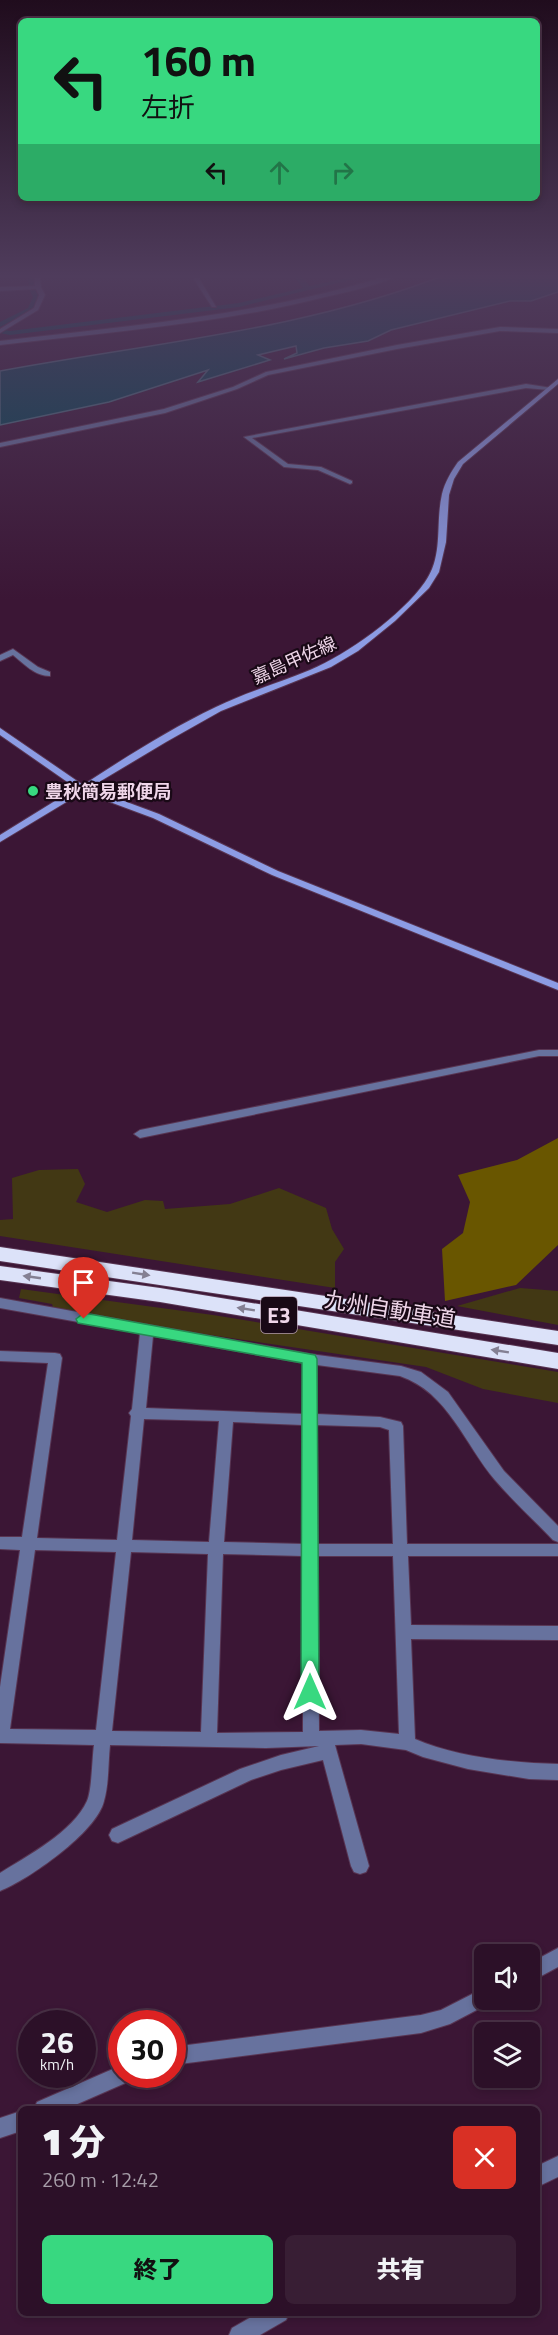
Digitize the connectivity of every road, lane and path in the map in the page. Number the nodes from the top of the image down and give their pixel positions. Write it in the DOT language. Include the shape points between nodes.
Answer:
graph roads {
  1 [pos="248,382"];
  2 [pos="557,382"];
  3 [pos="549,388"];
  4 [pos="0,445"];
  5 [pos="350,482"];
  6 [pos="0,659"];
  7 [pos="47,674"];
  8 [pos="3,736"];
  9 [pos="83,789"];
  10 [pos="0,839"];
  11 [pos="558,987"];
  12 [pos="558,1053"];
  13 [pos="140,1134"];
  14 [pos="0,1254"];
  15 [pos="0,1273"];
  16 [pos="0,1303"];
  17 [pos="147,1331"];
  18 [pos="558,1338"];
  19 [pos="0,1356"];
  20 [pos="310,1359"];
  21 [pos="558,1360"];
  22 [pos="136,1413"];
  23 [pos="226,1418"];
  24 [pos="310,1421"];
  25 [pos="558,1536"];
  26 [pos="0,1543"];
  27 [pos="29,1544"];
  28 [pos="123,1546"];
  29 [pos="216,1547"];
  30 [pos="309,1550"];
  31 [pos="400,1550"];
  32 [pos="558,1550"];
  33 [pos="403,1632"];
  34 [pos="558,1633"];
  35 [pos="1,1736"];
  36 [pos="209,1738"];
  37 [pos="105,1739"];
  38 [pos="322,1743"];
  39 [pos="407,1743"];
  40 [pos="558,1772"];
  41 [pos="118,1835"];
  42 [pos="360,1866"];
  43 [pos="0,1883"];
  44 [pos="558,1958"];
  45 [pos="540,1968"];
  46 [pos="474,2002"];
  47 [pos="186,2054"];
  48 [pos="108,2081"];
  49 [pos="51,2106"];
  50 [pos="18,2122"];
  51 [pos="0,2128"];
  52 [pos="558,2166"];
  53 [pos="540,2175"];
  54 [pos="274,2316"];
  55 [pos="239,2335"];
  1 -- 4 [label="street" via="165,411"];
  2 -- 3 [label="main road, 嘉島甲佐線"];
  3 -- 5 [label="street" via="525,386 247,437 286,465 319,468"];
  3 -- 9 [label="main road, 嘉島甲佐線" via="472,452 448,478 442,547 435,573 389,621 327,666 220,708"];
  6 -- 7 [label="street" via="13,651"];
  8 -- 9 [label="main road"];
  9 -- 10 [label="main road, 嘉島甲佐線"];
  9 -- 11 [label="main road" via="156,816 275,873"];
  12 -- 13 [label="street" via="528,1055"];
  14 -- 18 [label="highway, 九州自動車道 / E3, one-way"];
  21 -- 15 [label="highway, 九州自動車道 / E3, one-way"];
  16 -- 17 [label="street"];
  17 -- 20 [label="street"];
  17 -- 22 [label="street"];
  19 -- 27 [label="street" via="55,1358"];
  20 -- 24 [label="street"];
  20 -- 25 [label="street" via="401,1371 423,1380 443,1396 500,1475"];
  22 -- 23 [label="street"];
  22 -- 28 [label="street"];
  23 -- 24 [label="street"];
  23 -- 29 [label="street"];
  24 -- 30 [label="street"];
  24 -- 31 [label="street" via="396,1426"];
  26 -- 27 [label="street"];
  27 -- 28 [label="street"];
  27 -- 35 [label="street"];
  28 -- 29 [label="street"];
  28 -- 37 [label="street"];
  29 -- 30 [label="street"];
  29 -- 36 [label="street"];
  30 -- 31 [label="street"];
  30 -- 38 [label="street"];
  31 -- 32 [label="street"];
  31 -- 33 [label="street"];
  33 -- 34 [label="street"];
  33 -- 39 [label="street"];
  35 -- 37 [label="street"];
  36 -- 37 [label="street"];
  36 -- 38 [label="street"];
  37 -- 43 [label="street" via="99,1787 90,1814 71,1834"];
  38 -- 39 [label="street" via="361,1737"];
  38 -- 41 [label="street" via="234,1779"];
  38 -- 42 [label="street"];
  39 -- 40 [label="street" via="468,1761"];
  44 -- 45 [label="street"];
  46 -- 47 [label="street" via="444,2018 421,2024"];
  48 -- 49 [label="street"];
  50 -- 51 [label="street"];
  52 -- 53 [label="street"];
  54 -- 55 [label="street"];
}
